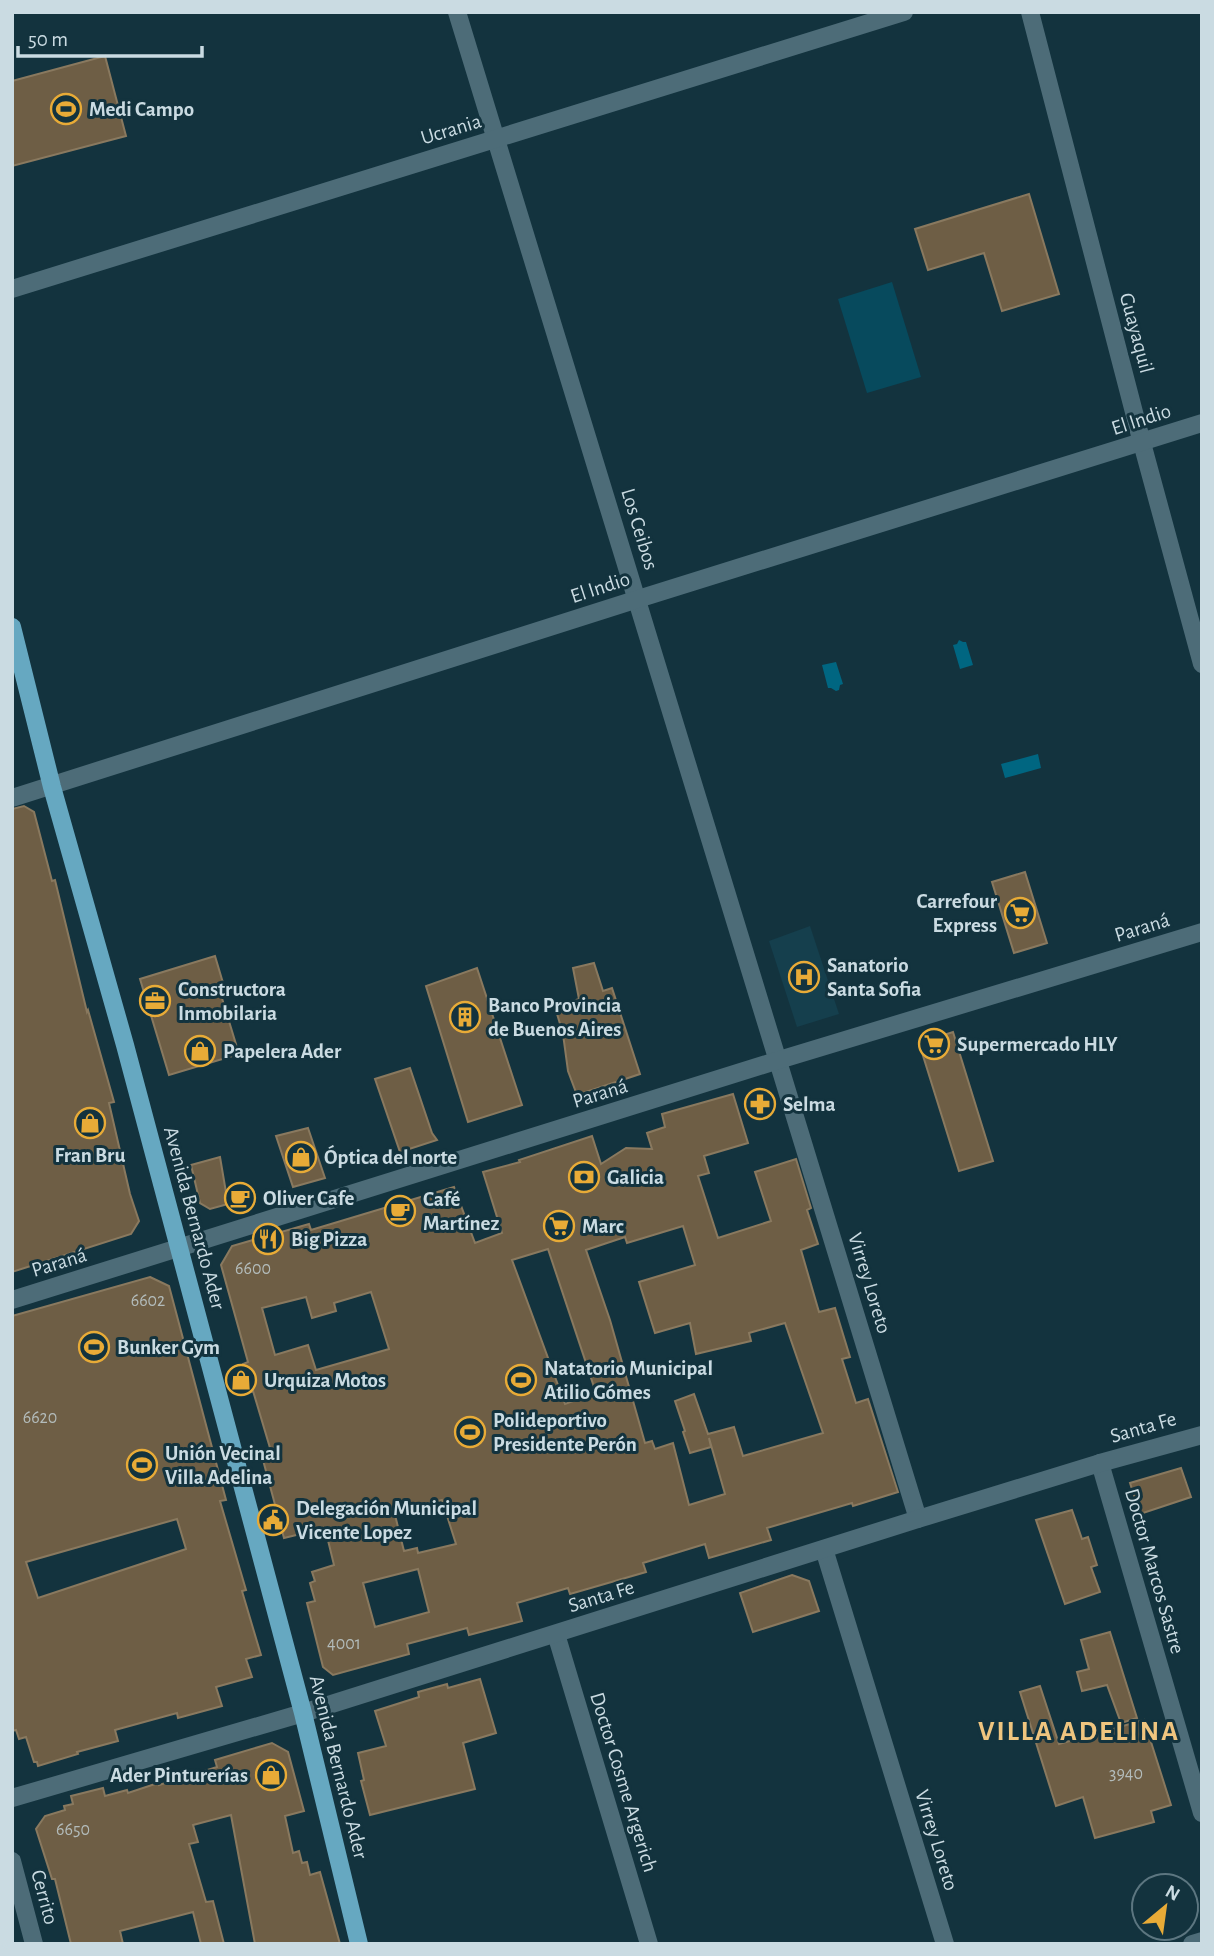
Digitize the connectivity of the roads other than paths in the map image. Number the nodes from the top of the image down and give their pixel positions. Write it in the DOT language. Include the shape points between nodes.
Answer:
graph roads {
  1 [pos="457,12"];
  2 [pos="904,12"];
  3 [pos="1030,12"];
  4 [pos="496,139"];
  5 [pos="12,289"];
  6 [pos="1202,423"];
  7 [pos="1142,443"];
  8 [pos="638,599"];
  9 [pos="12,627"];
  10 [pos="1202,664"];
  11 [pos="52,787"];
  12 [pos="12,798"];
  13 [pos="1202,932"];
  14 [pos="779,1060"];
  15 [pos="180,1248"];
  16 [pos="12,1300"];
  17 [pos="1202,1434"];
  18 [pos="1100,1463"];
  19 [pos="918,1519"];
  20 [pos="824,1549"];
  21 [pos="556,1634"];
  22 [pos="303,1713"];
  23 [pos="12,1798"];
  24 [pos="1202,1813"];
  25 [pos="12,1861"];
  26 [pos="1202,1941"];
  27 [pos="34,1944"];
  28 [pos="359,1944"];
  29 [pos="649,1944"];
  30 [pos="945,1944"];
  31 [pos="1192,1944"];
  1 -- 4 [label="street, Los Ceibos"];
  2 -- 4 [label="street, Ucrania"];
  3 -- 7 [label="street, Guayaquil"];
  4 -- 5 [label="street, Ucrania"];
  4 -- 8 [label="street, Los Ceibos"];
  6 -- 7 [label="street, El Indio"];
  7 -- 8 [label="street, El Indio"];
  7 -- 10 [label="street, Guayaquil"];
  8 -- 11 [label="street, El Indio"];
  8 -- 14 [label="street, Los Ceibos"];
  9 -- 11 [label="main road, Avenida Bernardo Ader"];
  11 -- 12 [label="street, El Indio"];
  11 -- 15 [label="main road, Avenida Bernardo Ader"];
  13 -- 14 [label="street, Paraná"];
  14 -- 15 [label="street, Paraná"];
  14 -- 19 [label="street, Virrey Loreto"];
  15 -- 16 [label="street, Paraná"];
  15 -- 22 [label="main road, Avenida Bernardo Ader"];
  17 -- 18 [label="street, Santa Fe"];
  18 -- 19 [label="street, Santa Fe"];
  18 -- 24 [label="street, Doctor Marcos Sastre"];
  19 -- 20 [label="street, Santa Fe"];
  20 -- 21 [label="street, Santa Fe"];
  20 -- 30 [label="street, Virrey Loreto"];
  21 -- 22 [label="street, Santa Fe"];
  21 -- 29 [label="street, Doctor Cosme Argerich"];
  22 -- 23 [label="street, Santa Fe"];
  22 -- 28 [label="main road, Avenida Bernardo Ader"];
  25 -- 27 [label="street, Cerrito"];
  26 -- 31 [label="street"];
}
